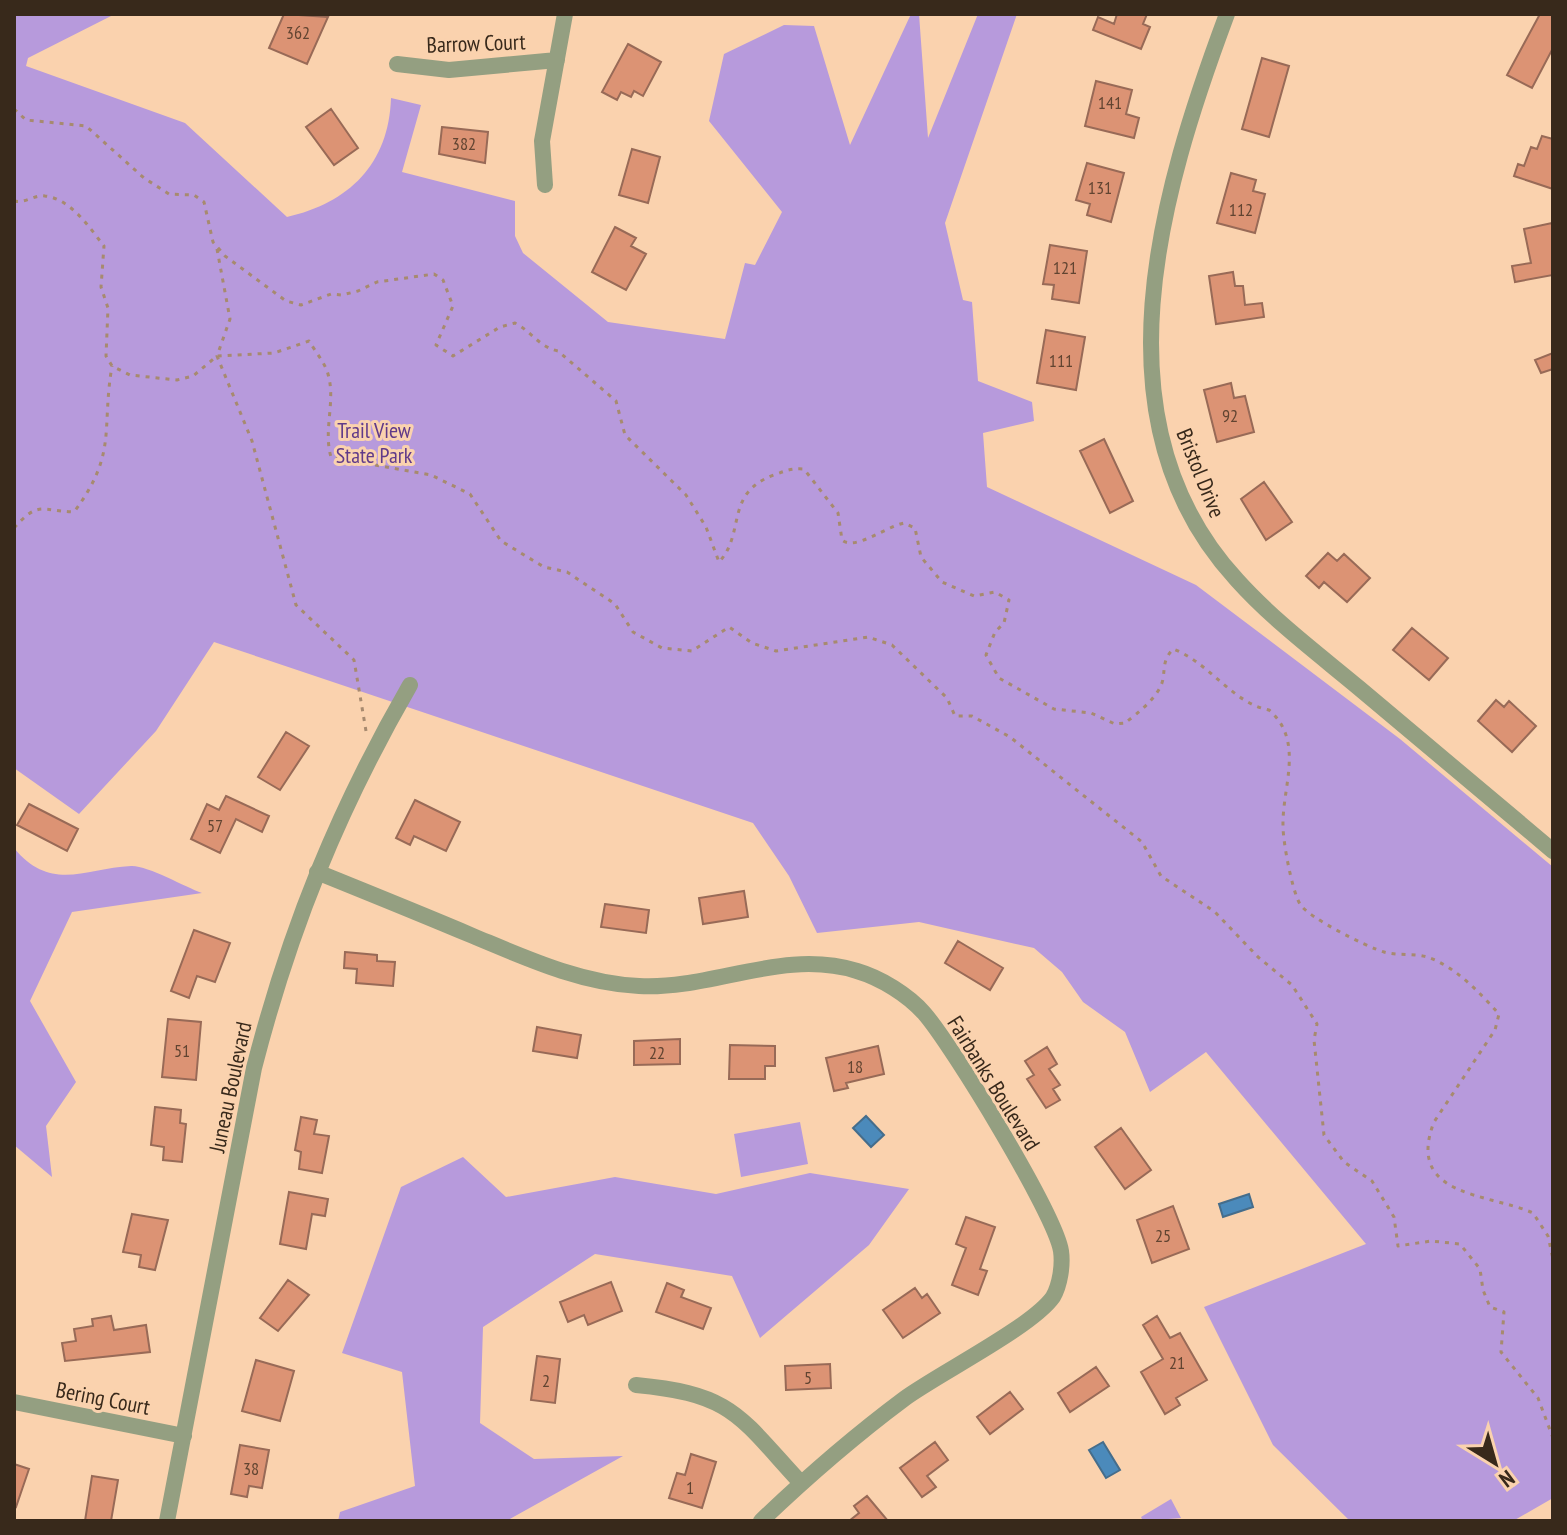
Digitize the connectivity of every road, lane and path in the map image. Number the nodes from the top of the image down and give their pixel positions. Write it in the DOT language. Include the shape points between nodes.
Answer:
graph roads {
  1 [pos="565,14"];
  2 [pos="1227,14"];
  3 [pos="557,60"];
  4 [pos="397,64"];
  5 [pos="14,109"];
  6 [pos="545,185"];
  7 [pos="14,201"];
  8 [pos="216,245"];
  9 [pos="217,356"];
  10 [pos="112,366"];
  11 [pos="14,528"];
  12 [pos="410,685"];
  13 [pos="371,754"];
  14 [pos="1553,851"];
  15 [pos="317,872"];
  16 [pos="1553,1259"];
  17 [pos="636,1385"];
  18 [pos="14,1402"];
  19 [pos="184,1436"];
  20 [pos="1553,1438"];
  21 [pos="801,1483"];
  22 [pos="167,1521"];
  23 [pos="761,1521"];
  1 -- 3 [label="street"];
  2 -- 14 [label="street, Bristol Drive" via="1183,145 1155,280 1151,393 1167,455 1198,526 1235,579"];
  3 -- 4 [label="street, Barrow Court" via="449,70"];
  3 -- 6 [label="street" via="542,141"];
  5 -- 8 [label="path" via="26,120 86,126 151,183 169,194 194,195 204,202"];
  7 -- 10 [label="path" via="43,195 59,201 83,219 104,246 101,287 108,308 106,356"];
  8 -- 9 [label="path" via="230,319"];
  8 -- 16 [label="path" via="240,269 286,301 301,305 377,282 434,274 443,280 453,306 436,345 453,356 500,327 515,323 528,329 616,401 625,435 686,495 719,562 726,554 740,501 766,478 804,469 838,513 842,540 848,545 904,523 915,528 921,557 942,582 974,596 995,592 1009,600 1004,623 986,655 1013,688 1043,705 1125,723 1157,690 1173,649 1256,707 1269,710 1282,726 1292,763 1283,829 1299,903 1308,915 1386,953 1426,957 1466,982 1499,1014 1495,1030 1434,1122 1426,1157 1444,1181 1458,1189 1533,1213 1548,1236"];
  9 -- 10 [label="path" via="193,376 177,380 130,375"];
  9 -- 13 [label="path" via="252,441 296,605 354,660"];
  9 -- 20 [label="path" via="274,353 309,341 328,373 326,441 331,457 431,475 470,494 501,541 544,567 567,572 615,604 633,632 662,648 692,651 729,627 776,651 868,637 892,645 947,698 955,716 972,716 1010,737 1142,842 1161,876 1215,912 1292,985 1317,1024 1314,1040 1324,1135 1344,1162 1372,1181 1394,1217 1398,1246 1460,1244 1480,1269 1490,1307 1504,1312 1501,1352 1538,1398"];
  10 -- 11 [label="path" via="101,471 74,512 31,509"];
  12 -- 13 [label="street, Juneau Boulevard"];
  13 -- 15 [label="street, Juneau Boulevard"];
  15 -- 19 [label="street, Juneau Boulevard" via="285,955 254,1068"];
  15 -- 21 [label="street, Fairbanks Boulevard" via="587,978 667,987 779,964 834,965 873,977 924,1013 1050,1219 1061,1251 1061,1274 1053,1297 1019,1326 904,1399"];
  17 -- 21 [label="street" via="684,1389 720,1402"];
  18 -- 19 [label="street, Bering Court"];
  19 -- 22 [label="street, Juneau Boulevard"];
  21 -- 23 [label="street, Fairbanks Boulevard"];
}
